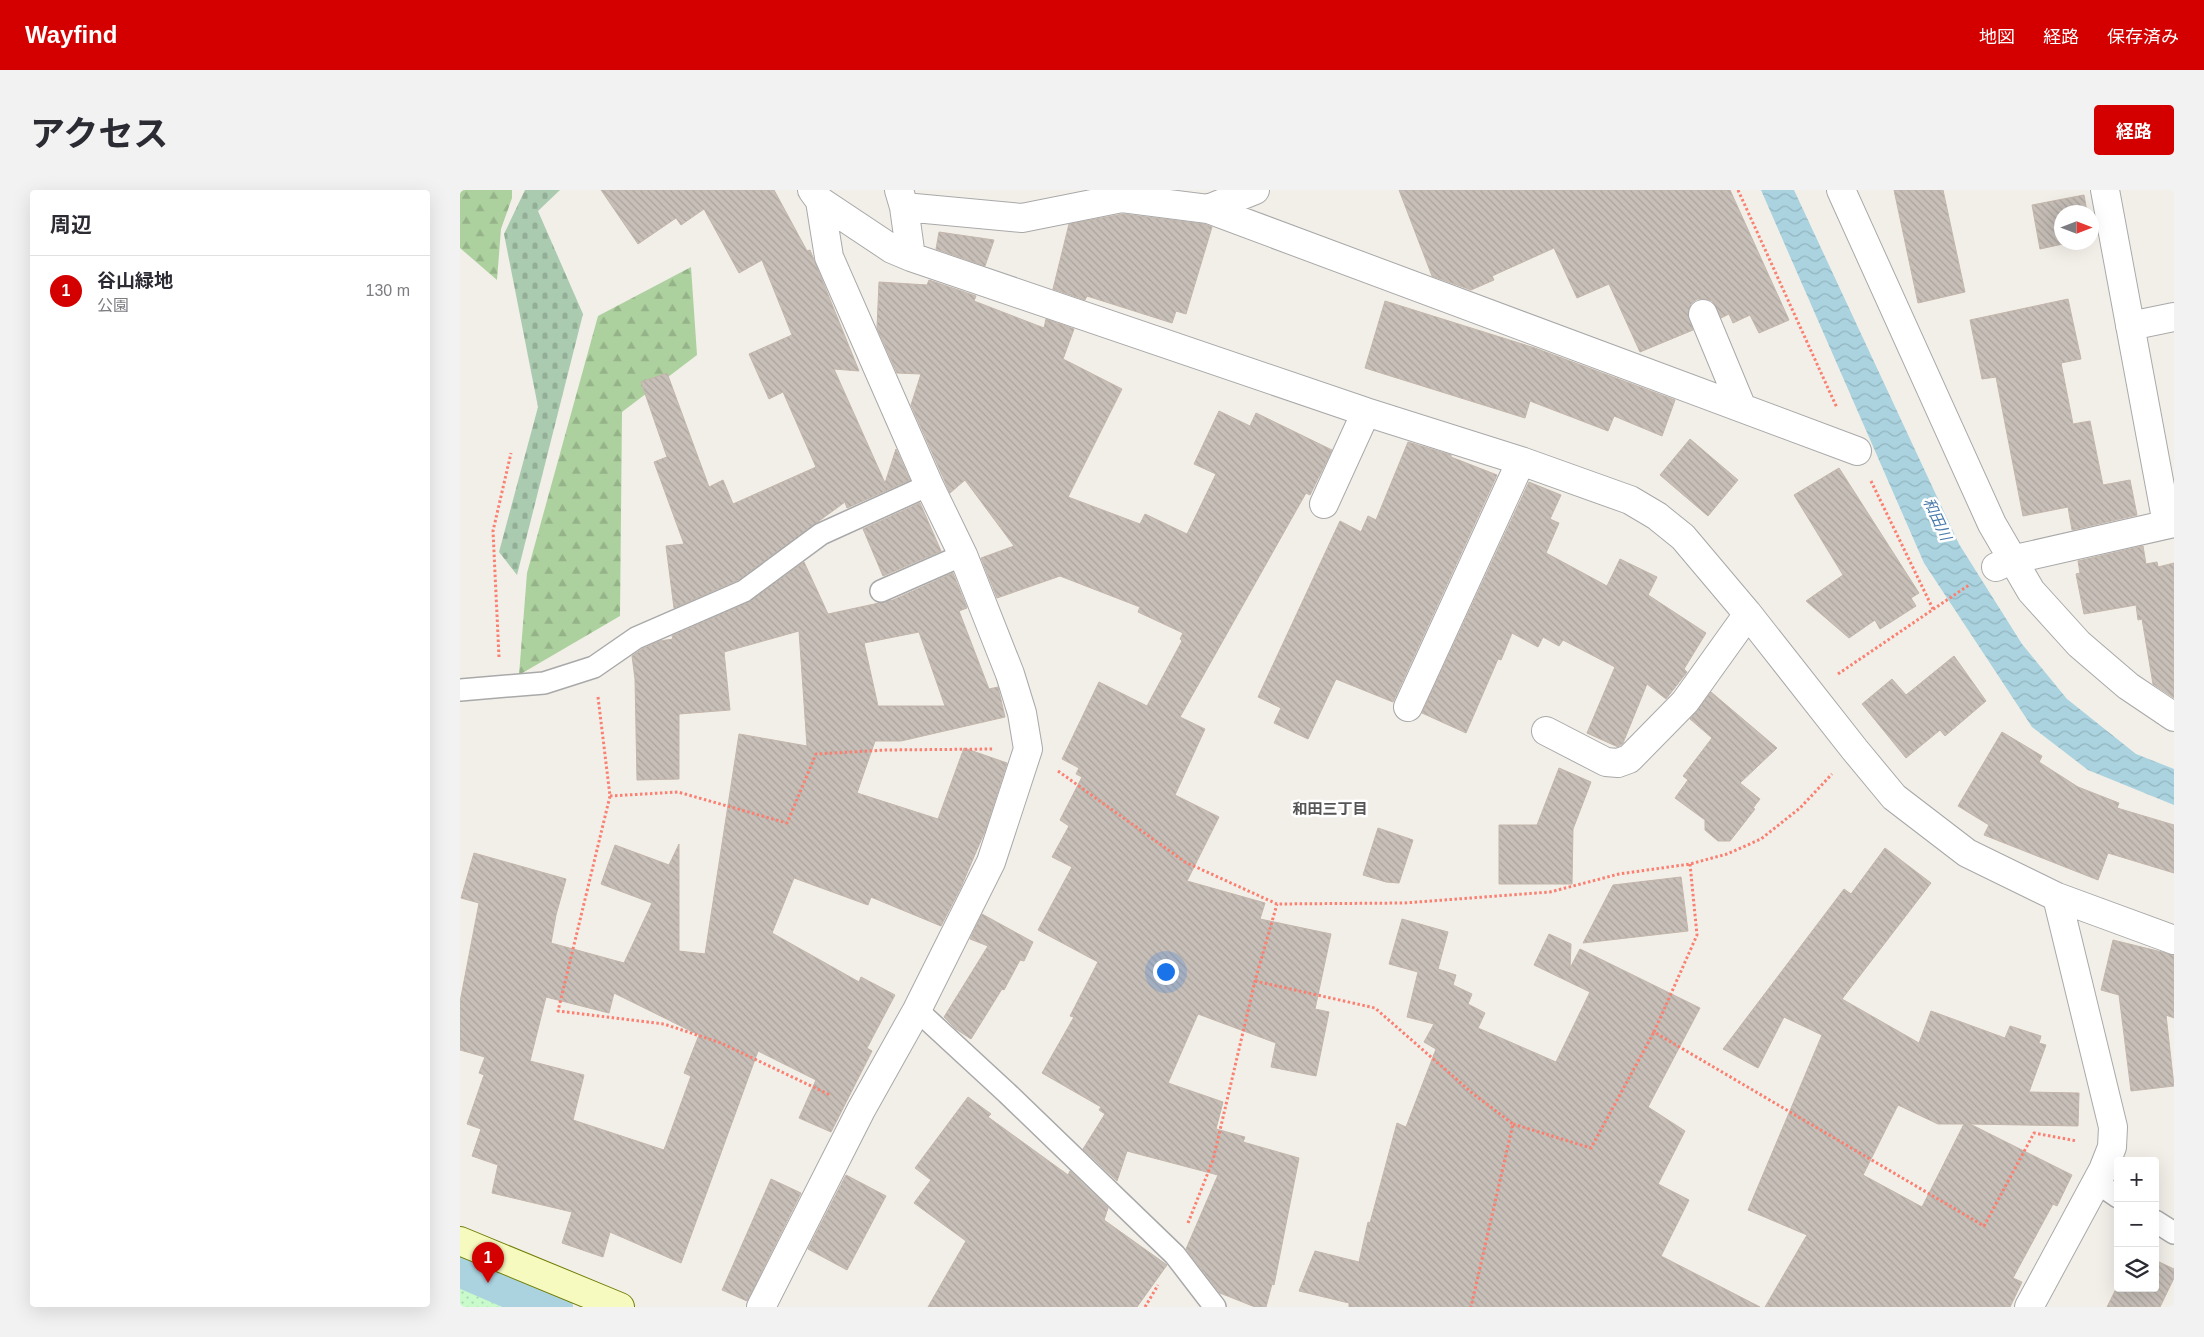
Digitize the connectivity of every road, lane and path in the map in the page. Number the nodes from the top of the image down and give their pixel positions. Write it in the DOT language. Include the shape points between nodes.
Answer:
graph roads {
  1 [pos="1255,190"];
  2 [pos="1738,190"];
  3 [pos="1841,190"];
  4 [pos="2105,190"];
  5 [pos="1121,194"];
  6 [pos="816,195"];
  7 [pos="901,198"];
  8 [pos="1208,208"];
  9 [pos="911,257"];
  10 [pos="1703,314"];
  11 [pos="2174,317"];
  12 [pos="2130,326"];
  13 [pos="1742,408"];
  14 [pos="1366,412"];
  15 [pos="1857,451"];
  16 [pos="511,453"];
  17 [pos="1521,461"];
  18 [pos="929,484"];
  19 [pos="1324,504"];
  20 [pos="2171,523"];
  21 [pos="963,555"];
  22 [pos="2003,564"];
  23 [pos="881,591"];
  24 [pos="1933,609"];
  25 [pos="1748,614"];
  26 [pos="594,667"];
  27 [pos="501,687"];
  28 [pos="460,690"];
  29 [pos="1810,693"];
  30 [pos="1408,707"];
  31 [pos="2174,717"];
  32 [pos="1546,732"];
  33 [pos="1028,749"];
  34 [pos="1855,750"];
  35 [pos="610,796"];
  36 [pos="1690,864"];
  37 [pos="2057,897"];
  38 [pos="1277,904"];
  39 [pos="2174,940"];
  40 [pos="1255,981"];
  41 [pos="917,1010"];
  42 [pos="1654,1032"];
  43 [pos="861,1110"];
  44 [pos="1513,1124"];
  45 [pos="2112,1147"];
  46 [pos="2096,1182"];
  47 [pos="2114,1194"];
  48 [pos="2159,1224"];
  49 [pos="2174,1234"];
  50 [pos="460,1241"];
  51 [pos="1175,1256"];
  52 [pos="620,1307"];
  53 [pos="762,1307"];
  54 [pos="1214,1307"];
  55 [pos="1471,1307"];
  56 [pos="2029,1307"];
  1 -- 8 [label="street"];
  2 -- 15 [label="path"];
  3 -- 22 [label="street" via="1992,524"];
  4 -- 12 [label="street"];
  5 -- 7 [label="street" via="1022,218"];
  5 -- 8 [label="street"];
  6 -- 9 [label="street" via="892,249"];
  6 -- 18 [label="street" via="829,257"];
  7 -- 9 [label="street"];
  8 -- 13 [label="street"];
  9 -- 14 [label="street"];
  10 -- 13 [label="street"];
  11 -- 12 [label="street"];
  12 -- 20 [label="street"];
  13 -- 15 [label="street"];
  14 -- 17 [label="street"];
  14 -- 19 [label="street"];
  15 -- 24 [label="path"];
  16 -- 27 [label="path" via="493,530"];
  17 -- 25 [label="street" via="1630,500 1656,516 1683,536"];
  17 -- 30 [label="street"];
  18 -- 21 [label="street"];
  18 -- 26 [label="lane" via="821,534 744,591 636,638"];
  20 -- 22 [label="street"];
  21 -- 23 [label="lane"];
  21 -- 33 [label="street" via="1010,674 1022,713"];
  22 -- 24 [label="path"];
  22 -- 31 [label="street" via="2079,644 2128,686"];
  24 -- 29 [label="path"];
  25 -- 29 [label="street"];
  25 -- 32 [label="street" via="1685,702 1629,759 1618,763 1606,762"];
  26 -- 27 [label="lane" via="544,683"];
  26 -- 35 [label="path"];
  27 -- 28 [label="lane"];
  29 -- 34 [label="street"];
  33 -- 35 [label="path" via="816,754 787,824 678,792"];
  33 -- 38 [label="path" via="1185,862"];
  33 -- 41 [label="street" via="990,862"];
  34 -- 36 [label="path" via="1800,808 1761,839 1728,854"];
  34 -- 37 [label="street" via="1894,797 1967,853"];
  35 -- 43 [label="path" via="558,1011 664,1024 722,1043"];
  36 -- 38 [label="path" via="1620,874 1550,892 1404,903"];
  36 -- 42 [label="path" via="1697,935"];
  37 -- 39 [label="street"];
  37 -- 45 [label="street" via="2114,1127"];
  38 -- 40 [label="path"];
  40 -- 44 [label="path" via="1375,1008 1471,1092"];
  40 -- 51 [label="path" via="1213,1160"];
  41 -- 43 [label="street"];
  41 -- 51 [label="lane"];
  42 -- 44 [label="path" via="1591,1148"];
  42 -- 45 [label="path" via="1984,1226 2034,1133"];
  43 -- 53 [label="street"];
  44 -- 55 [label="path"];
  45 -- 46 [label="street"];
  46 -- 47 [label="lane"];
  46 -- 56 [label="street"];
  48 -- 49 [label="lane"];
  50 -- 52 [label="street"];
  51 -- 54 [label="lane"];
}
